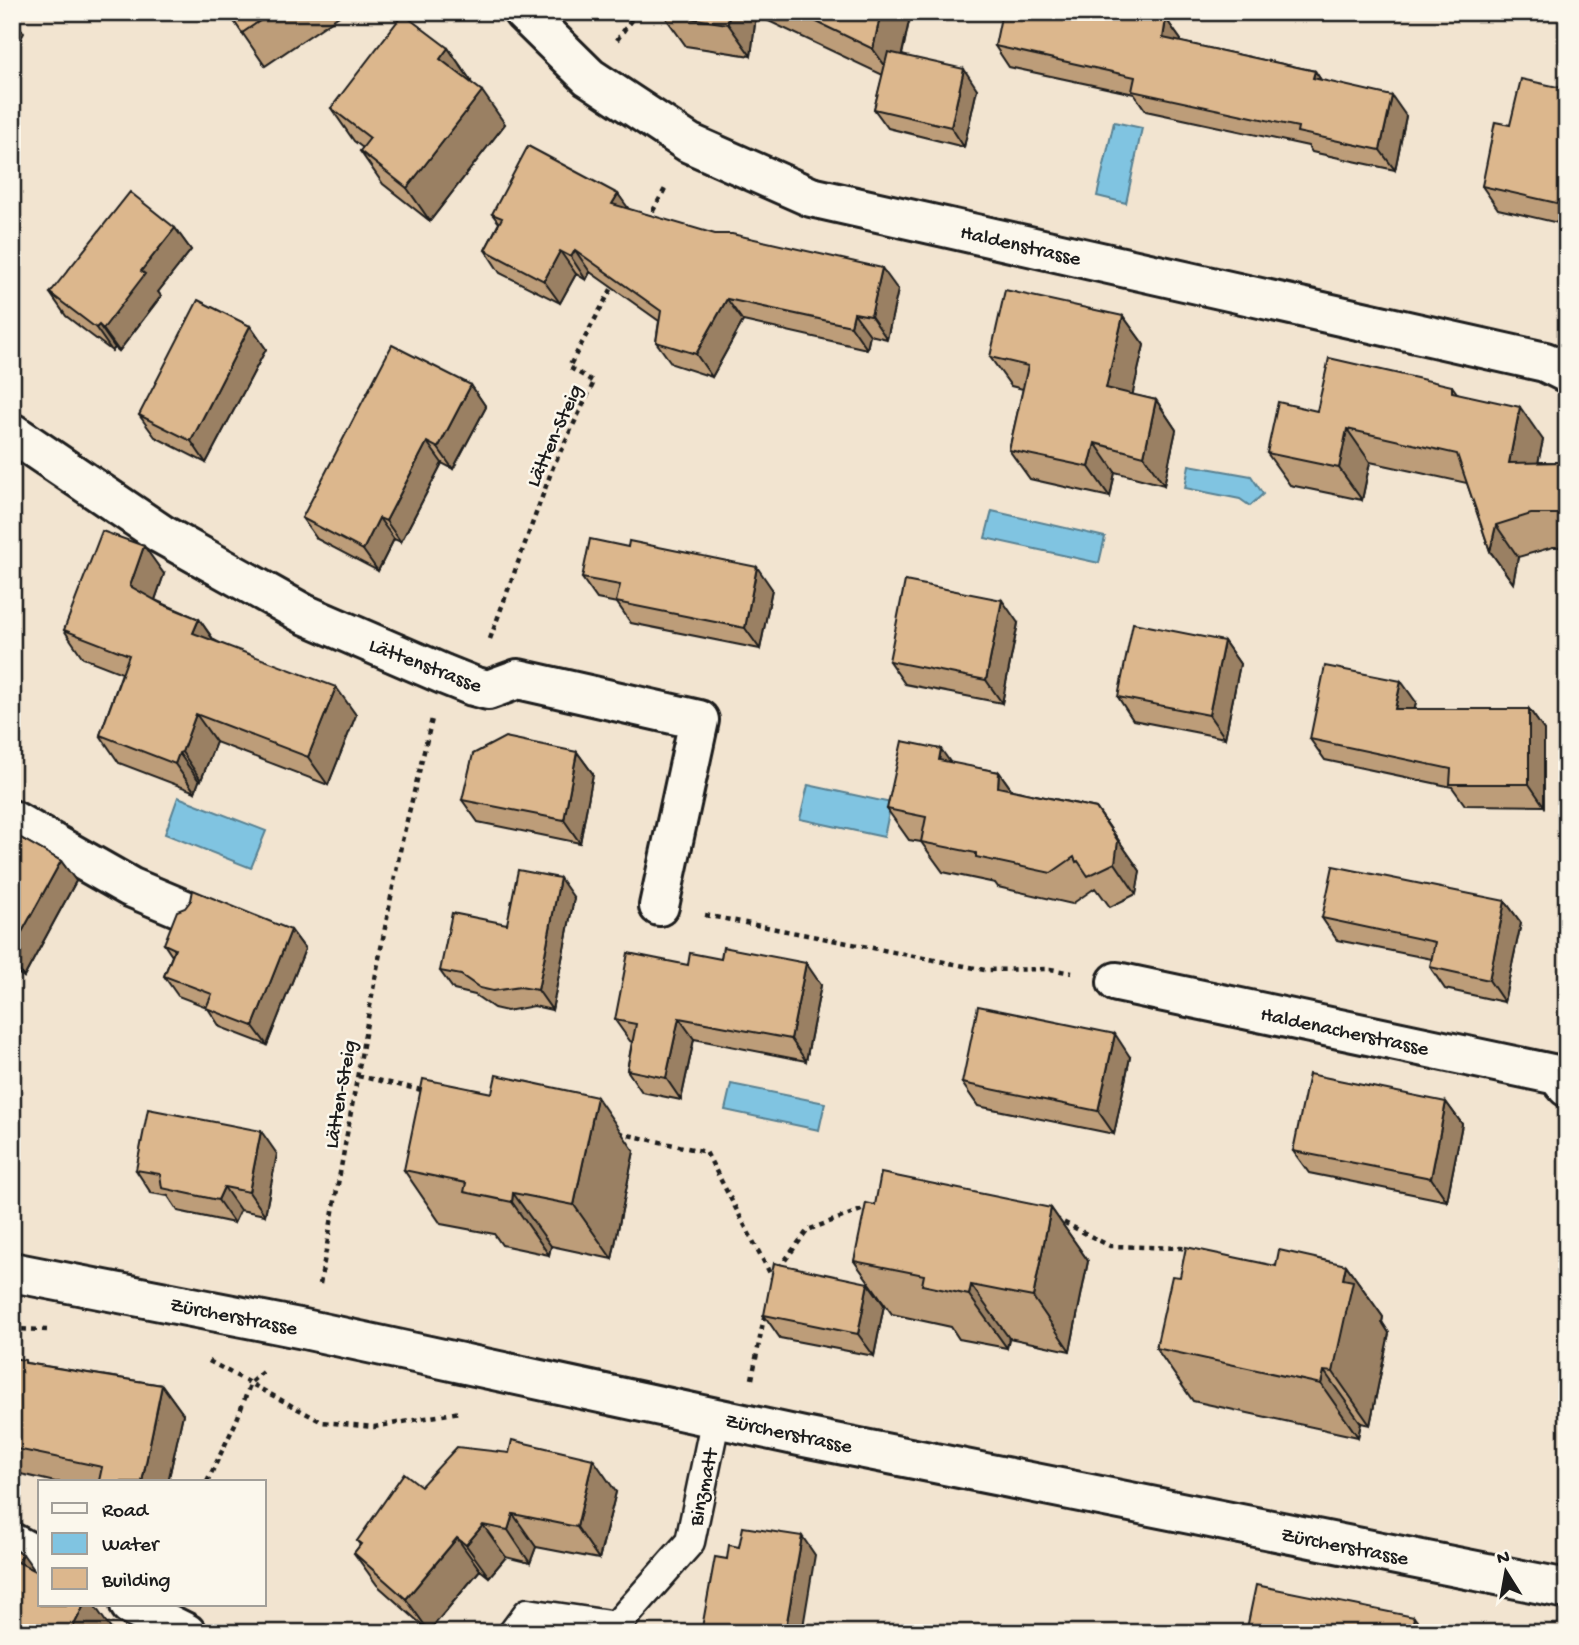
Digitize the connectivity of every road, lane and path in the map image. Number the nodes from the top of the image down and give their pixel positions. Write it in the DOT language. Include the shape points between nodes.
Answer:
graph roads {
  1 [pos="523,12"];
  2 [pos="689,143"];
  3 [pos="645,226"];
  4 [pos="620,273"];
  5 [pos="1567,373"];
  6 [pos="12,433"];
  7 [pos="458,680"];
  8 [pos="12,820"];
  9 [pos="659,906"];
  10 [pos="185,910"];
  11 [pos="1117,982"];
  12 [pos="358,1076"];
  13 [pos="1567,1087"];
  14 [pos="439,1094"];
  15 [pos="613,1132"];
  16 [pos="892,1198"];
  17 [pos="1052,1216"];
  18 [pos="1194,1251"];
  19 [pos="12,1272"];
  20 [pos="772,1277"];
  21 [pos="770,1289"];
  22 [pos="767,1302"];
  23 [pos="12,1329"];
  24 [pos="304,1329"];
  25 [pos="53,1330"];
  26 [pos="208,1360"];
  27 [pos="251,1382"];
  28 [pos="750,1390"];
  29 [pos="467,1411"];
  30 [pos="716,1417"];
  31 [pos="208,1480"];
  32 [pos="12,1543"];
  33 [pos="38,1557"];
  34 [pos="1567,1589"];
  35 [pos="133,1606"];
  36 [pos="186,1633"];
  37 [pos="513,1633"];
  1 -- 2 [label="street, Haldenstrasse" via="589,77"];
  2 -- 3 [label="path"];
  2 -- 5 [label="street, Haldenstrasse" via="811,197 1545,362"];
  4 -- 7 [label="path, Lätten-Steig" via="569,368 594,382"];
  6 -- 7 [label="street, Lättenstrasse" via="161,534 304,614"];
  7 -- 9 [label="street, Lättenstrasse" via="488,690 518,679 699,720"];
  7 -- 12 [label="path, Lätten-Steig" via="402,841"];
  8 -- 10 [label="street" via="130,887"];
  9 -- 11 [label="path" via="985,970 1050,969"];
  11 -- 13 [label="street, Haldenacherstrasse" via="1557,1075"];
  12 -- 14 [label="path"];
  12 -- 24 [label="path, Lätten-Steig" via="318,1293 307,1305"];
  15 -- 20 [label="path" via="706,1152"];
  16 -- 20 [label="path" via="808,1230"];
  17 -- 18 [label="path" via="1110,1246"];
  19 -- 24 [label="street, Zürcherstrasse"];
  20 -- 21 [label="path"];
  22 -- 28 [label="path"];
  23 -- 25 [label="path"];
  24 -- 27 [label="path, Lätten-Steig" via="299,1353 285,1354"];
  24 -- 30 [label="street, Zürcherstrasse"];
  26 -- 27 [label="path"];
  27 -- 29 [label="path" via="322,1422 374,1427"];
  27 -- 31 [label="path, Lätten-Steig"];
  30 -- 34 [label="street, Zürcherstrasse"];
  30 -- 37 [label="lane, Binzmatt" via="690,1542 616,1626 528,1613"];
  32 -- 33 [label="street"];
  35 -- 36 [label="street"];
}
